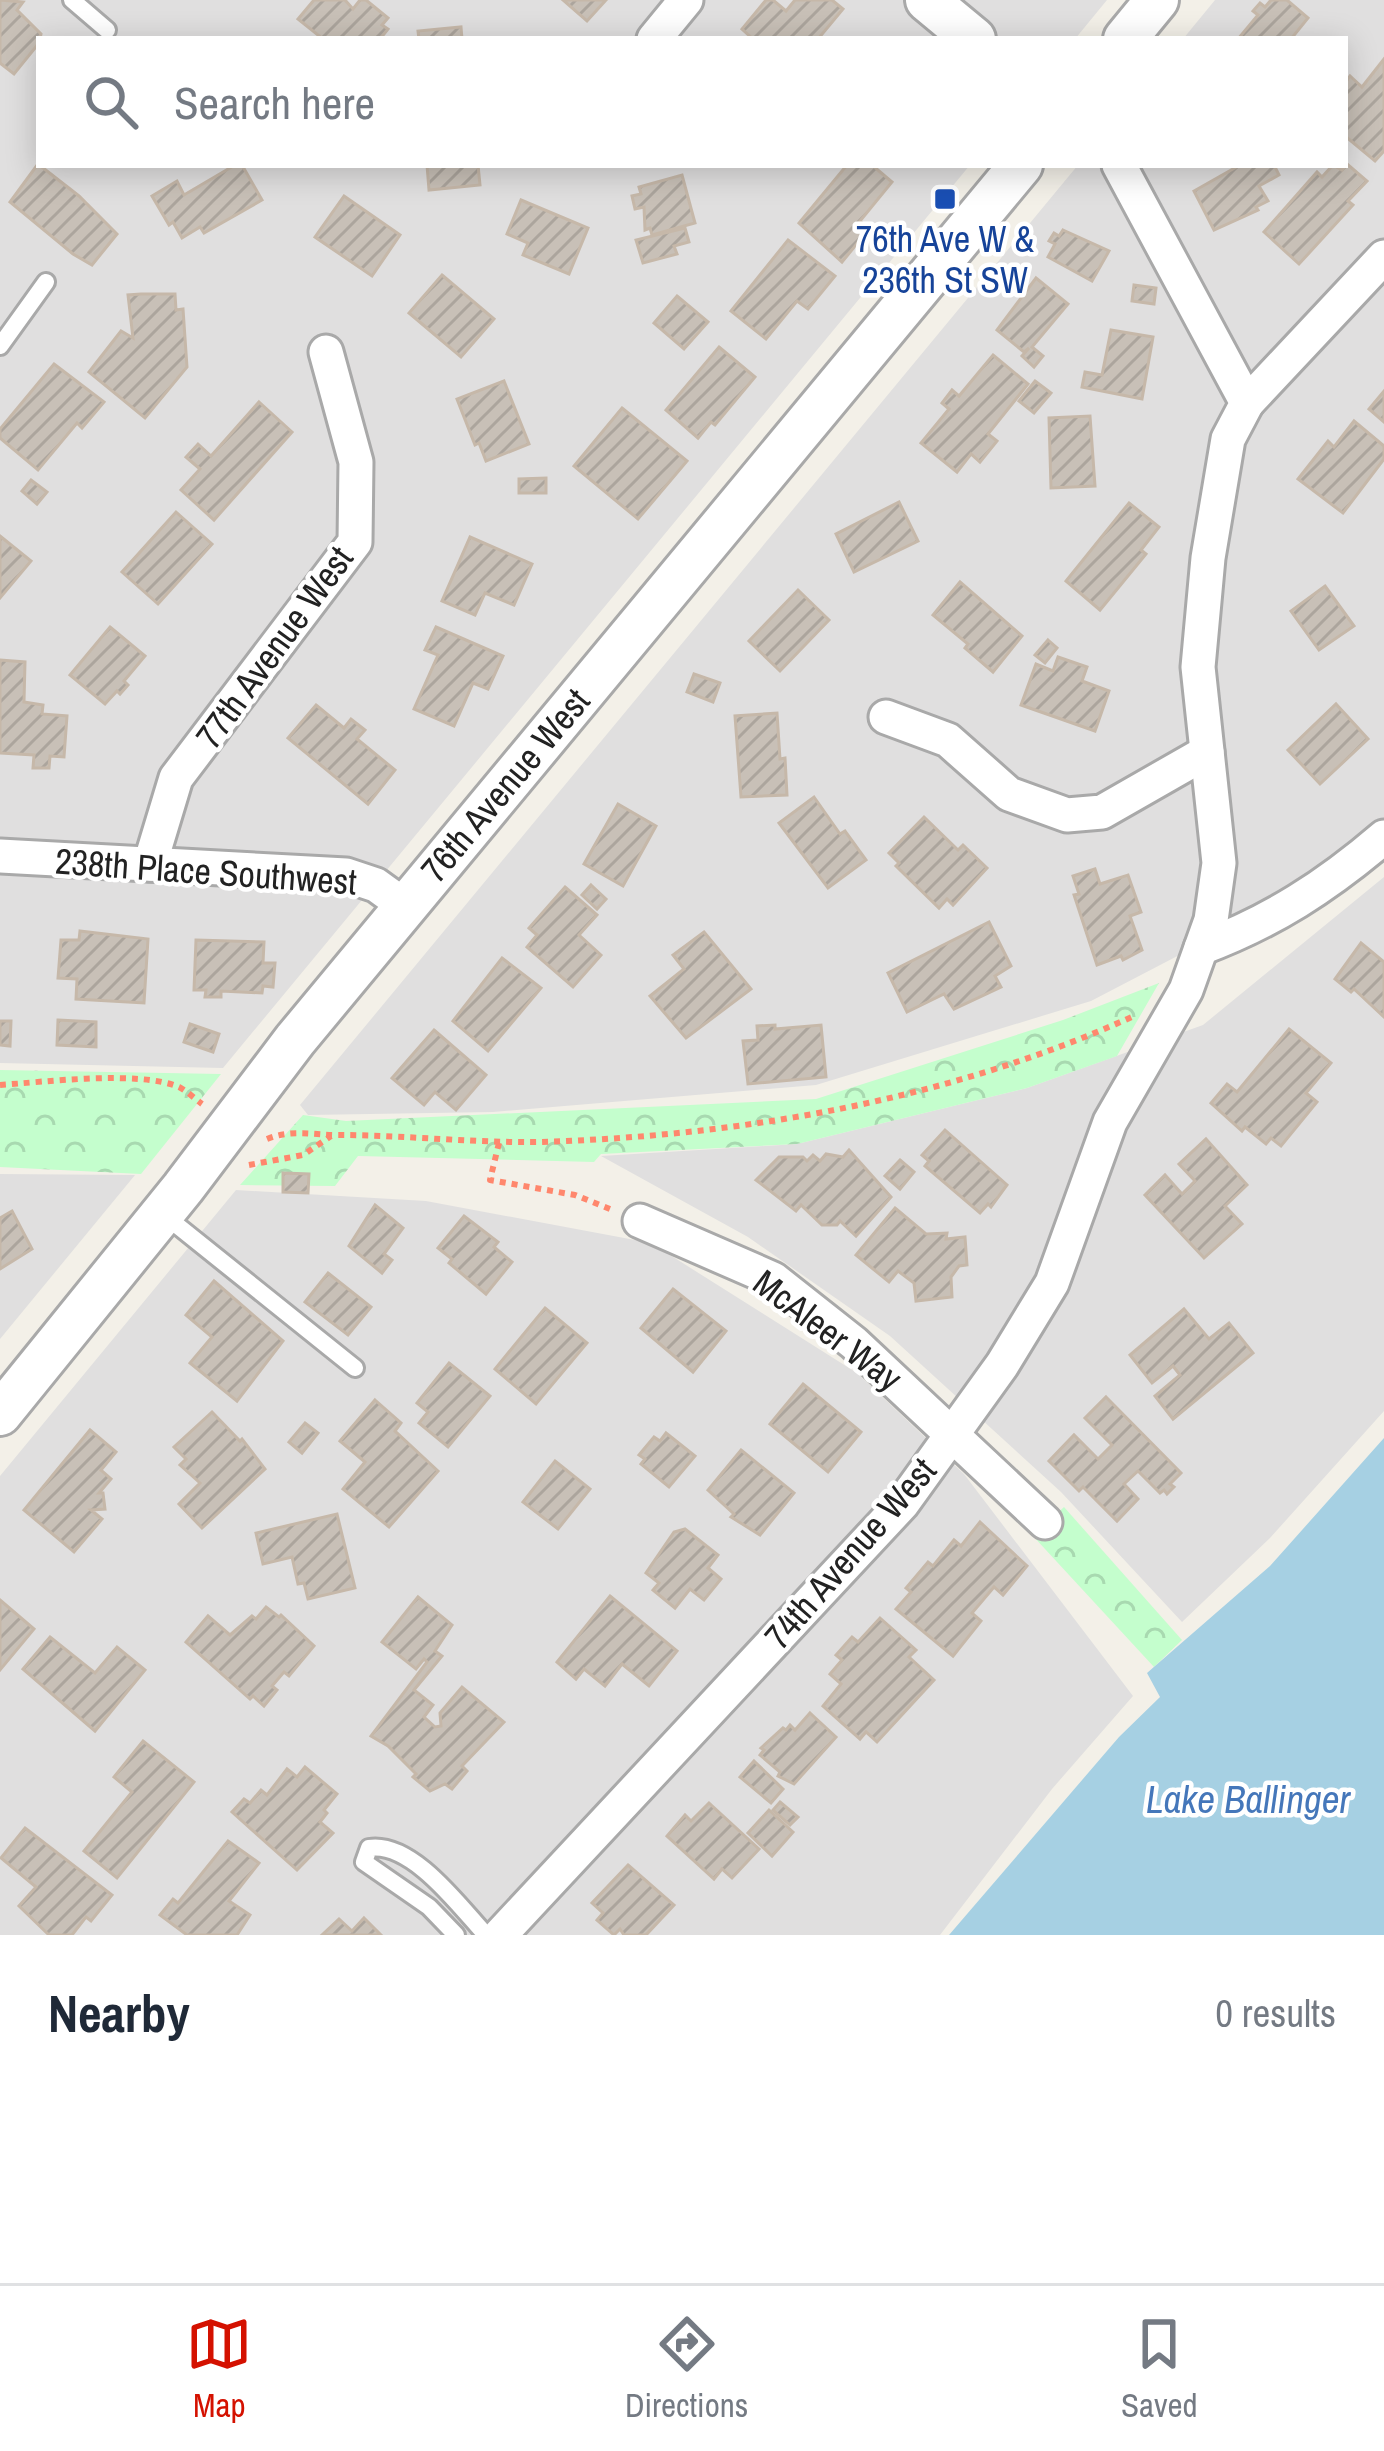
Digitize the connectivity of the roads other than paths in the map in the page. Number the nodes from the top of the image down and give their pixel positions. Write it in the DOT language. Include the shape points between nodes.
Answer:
graph roads {
  1 [pos="72,0"];
  2 [pos="686,0"];
  3 [pos="927,0"];
  4 [pos="1157,0"];
  5 [pos="107,30"];
  6 [pos="656,36"];
  7 [pos="970,36"];
  8 [pos="1127,36"];
  9 [pos="1020,168"];
  10 [pos="1121,168"];
  11 [pos="1384,256"];
  12 [pos="46,282"];
  13 [pos="0,346"];
  14 [pos="326,352"];
  15 [pos="1247,403"];
  16 [pos="886,717"];
  17 [pos="1208,752"];
  18 [pos="1384,837"];
  19 [pos="0,856"];
  20 [pos="149,864"];
  21 [pos="405,906"];
  22 [pos="1201,948"];
  23 [pos="163,1213"];
  24 [pos="640,1221"];
  25 [pos="355,1368"];
  26 [pos="8,1395"];
  27 [pos="952,1431"];
  28 [pos="1046,1522"];
  29 [pos="456,1935"];
  30 [pos="486,1935"];
  31 [pos="500,1935"];
  1 -- 5 [label="lane"];
  2 -- 6 [label="street"];
  3 -- 7 [label="street"];
  4 -- 8 [label="street"];
  9 -- 21 [label="street, 76th Avenue West"];
  10 -- 15 [label="street"];
  11 -- 15 [label="street"];
  12 -- 13 [label="lane"];
  14 -- 20 [label="street, 77th Avenue West" via="356,462 355,542 176,778"];
  15 -- 17 [label="street, 74th Avenue West" via="1228,440 1208,558 1198,667"];
  16 -- 17 [label="street" via="948,740 1010,794 1067,815 1102,812"];
  17 -- 22 [label="street, 74th Avenue West" via="1219,863"];
  18 -- 22 [label="street" via="1275,918"];
  19 -- 20 [label="street, 238th Place Southwest"];
  20 -- 21 [label="street, 238th Place Southwest" via="346,875"];
  21 -- 23 [label="street, 76th Avenue West"];
  22 -- 27 [label="street, 74th Avenue West" via="1186,990 1110,1122 1052,1282"];
  23 -- 25 [label="lane"];
  23 -- 26 [label="street, 76th Avenue West"];
  24 -- 27 [label="street, McAleer Way" via="773,1279"];
  27 -- 28 [label="street, McAleer Way"];
  27 -- 31 [label="street, 74th Avenue West" via="902,1504"];
  29 -- 30 [label="lane" via="364,1862 370,1848 382,1846 434,1877"];
}
